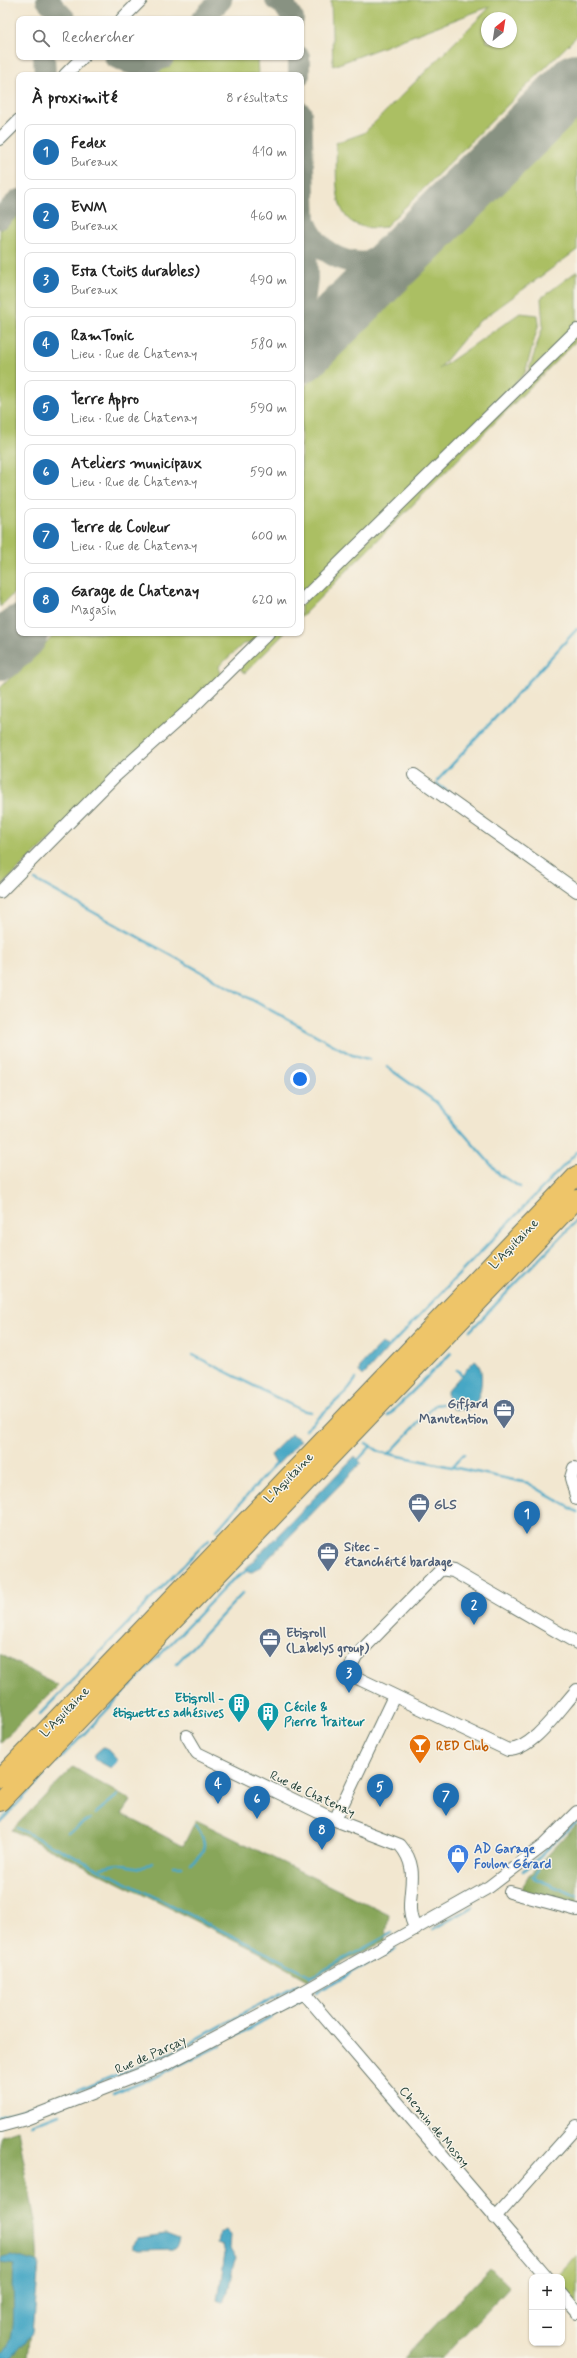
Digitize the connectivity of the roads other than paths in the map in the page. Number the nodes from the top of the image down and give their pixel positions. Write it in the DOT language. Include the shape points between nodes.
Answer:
graph roads {
  1 [pos="141,0"];
  2 [pos="125,16"];
  3 [pos="80,60"];
  4 [pos="68,72"];
  5 [pos="16,123"];
  6 [pos="0,139"];
  7 [pos="577,330"];
  8 [pos="304,598"];
  9 [pos="265,636"];
  10 [pos="414,775"];
  11 [pos="577,891"];
  12 [pos="0,892"];
  13 [pos="577,1175"];
  14 [pos="577,1199"];
  15 [pos="574,1468"];
  16 [pos="577,1499"];
  17 [pos="577,1643"];
  18 [pos="576,1694"];
  19 [pos="394,1696"];
  20 [pos="187,1736"];
  21 [pos="0,1778"];
  22 [pos="577,1801"];
  23 [pos="0,1802"];
  24 [pos="577,1812"];
  25 [pos="336,1820"];
  26 [pos="559,1829"];
  27 [pos="510,1892"];
  28 [pos="577,1910"];
  29 [pos="416,1929"];
  30 [pos="303,1992"];
  31 [pos="0,2126"];
  32 [pos="577,2126"];
  33 [pos="495,2218"];
  34 [pos="544,2274"];
  35 [pos="565,2298"];
  36 [pos="577,2312"];
  1 -- 2 [label="street"];
  3 -- 4 [label="street"];
  5 -- 6 [label="street"];
  7 -- 8 [label="street"];
  9 -- 12 [label="street" via="199,701 114,778"];
  10 -- 11 [label="street"];
  13 -- 21 [label="highway, L'Aquitaine"];
  14 -- 23 [label="highway, L'Aquitaine"];
  15 -- 16 [label="street" via="571,1478"];
  17 -- 19 [label="street" via="453,1571 441,1570 356,1656 350,1668 351,1675"];
  18 -- 19 [label="street" via="529,1743 513,1750 502,1748"];
  19 -- 25 [label="street"];
  20 -- 25 [label="street, Rue de Chatenay" via="197,1753"];
  22 -- 26 [label="street"];
  24 -- 26 [label="street"];
  25 -- 29 [label="street, Rue de Chatenay" via="396,1842 406,1853 413,1869 410,1917"];
  26 -- 29 [label="street, Rue de Parçay" via="544,1845 494,1884"];
  27 -- 28 [label="street"];
  29 -- 30 [label="street, Rue de Parçay"];
  30 -- 31 [label="street, Rue de Parçay" via="164,2065 26,2119"];
  30 -- 33 [label="street, Chemin de Mosny"];
  32 -- 33 [label="street"];
  33 -- 34 [label="street, Chemin de Mosny"];
  35 -- 36 [label="street"];
}
